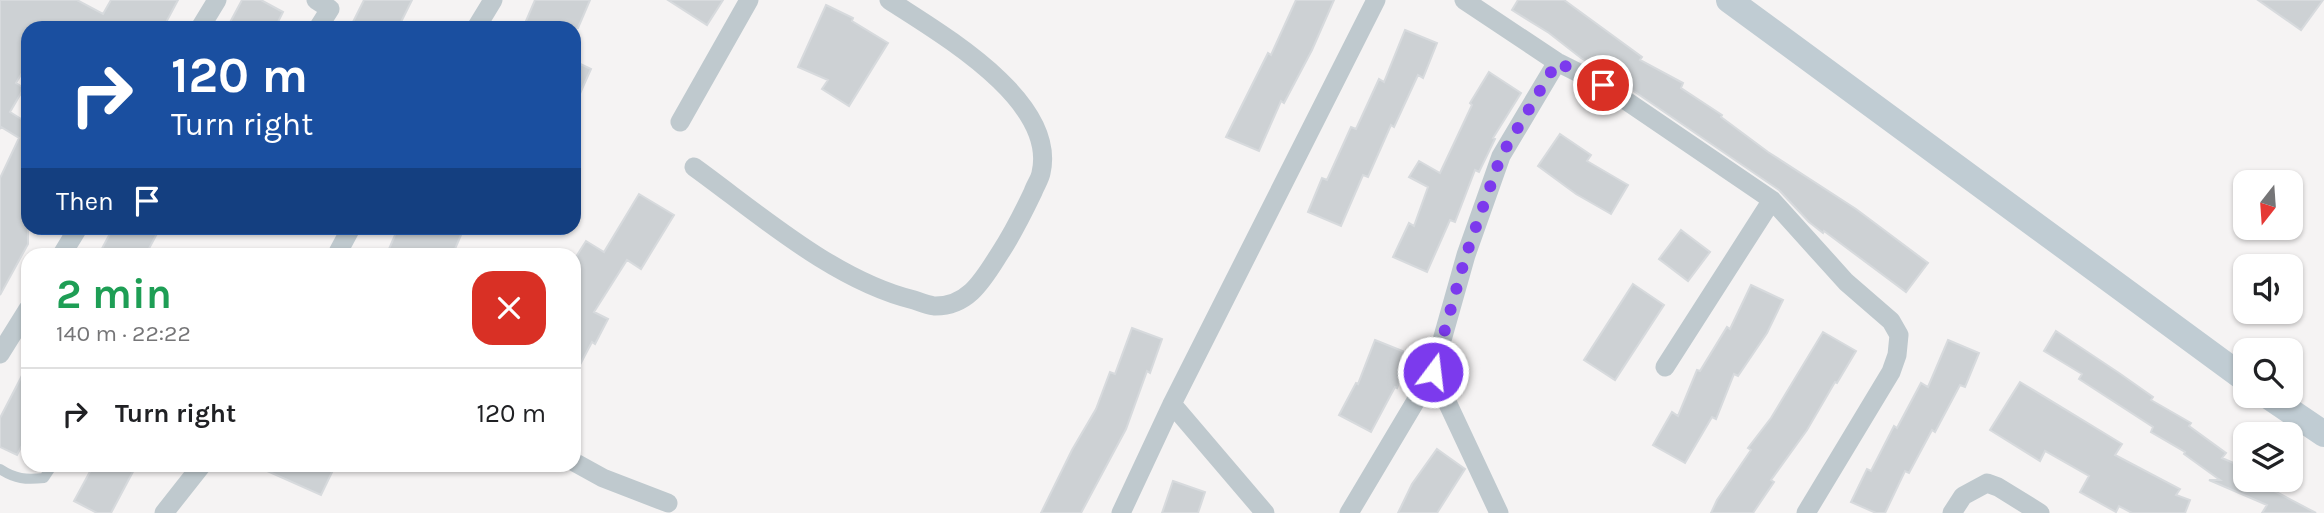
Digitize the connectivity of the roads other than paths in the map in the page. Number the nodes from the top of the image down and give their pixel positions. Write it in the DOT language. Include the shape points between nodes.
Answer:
graph roads {
  1 [pos="217,0"];
  2 [pos="494,0"];
  3 [pos="749,0"];
  4 [pos="889,0"];
  5 [pos="1376,0"];
  6 [pos="1464,0"];
  7 [pos="1729,0"];
  8 [pos="327,3"];
  9 [pos="204,21"];
  10 [pos="321,21"];
  11 [pos="480,21"];
  12 [pos="1557,62"];
  13 [pos="680,122"];
  14 [pos="694,167"];
  15 [pos="1772,200"];
  16 [pos="21,320"];
  17 [pos="0,354"];
  18 [pos="1665,367"];
  19 [pos="2233,370"];
  20 [pos="1433,372"];
  21 [pos="1172,404"];
  22 [pos="2286,408"];
  23 [pos="2324,434"];
  24 [pos="581,466"];
  25 [pos="0,469"];
  26 [pos="48,472"];
  27 [pos="196,472"];
  28 [pos="668,503"];
  29 [pos="164,513"];
  30 [pos="1121,513"];
  31 [pos="1265,513"];
  32 [pos="1349,513"];
  33 [pos="1499,513"];
  34 [pos="1805,513"];
  35 [pos="1952,513"];
  36 [pos="2040,513"];
  1 -- 9 [label="street"];
  2 -- 11 [label="street"];
  3 -- 13 [label="street"];
  4 -- 14 [label="street" via="992,72 1020,103 1042,143 1041,173 1017,226 979,286 960,302 934,306 859,282"];
  5 -- 21 [label="street"];
  6 -- 12 [label="street"];
  7 -- 19 [label="main road"];
  8 -- 10 [label="street"];
  12 -- 15 [label="street" via="1603,85"];
  12 -- 20 [label="street" via="1501,156 1466,255"];
  15 -- 18 [label="street"];
  15 -- 34 [label="street" via="1846,282 1891,321 1899,335 1891,372"];
  16 -- 17 [label="street"];
  20 -- 32 [label="street"];
  20 -- 33 [label="street"];
  21 -- 30 [label="street"];
  21 -- 31 [label="street"];
  22 -- 23 [label="main road"];
  24 -- 28 [label="street"];
  25 -- 26 [label="lane" via="14,478 30,480 44,478"];
  27 -- 29 [label="street"];
  35 -- 36 [label="street" via="1963,496 1987,484"];
}
